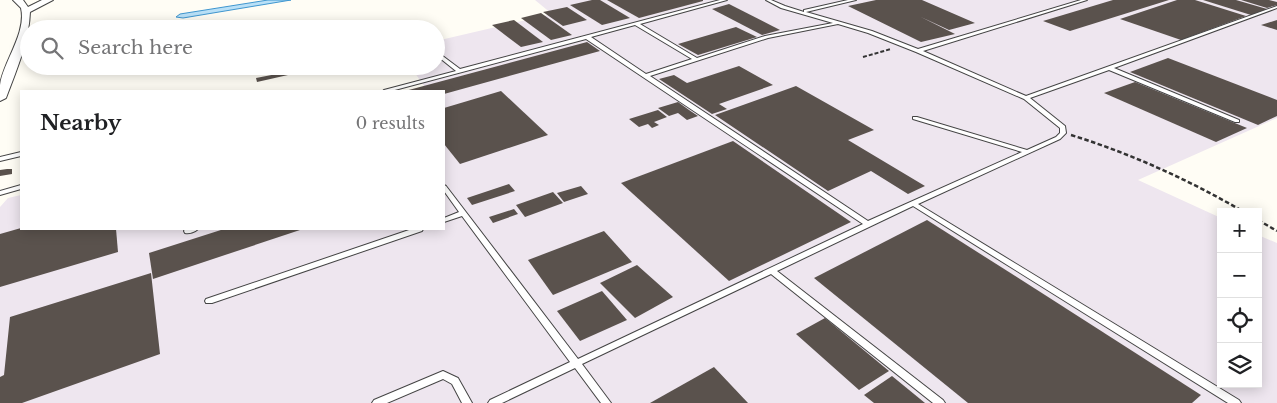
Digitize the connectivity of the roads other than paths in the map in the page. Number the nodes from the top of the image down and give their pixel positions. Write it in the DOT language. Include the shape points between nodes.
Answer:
graph roads {
  1 [pos="17,0"];
  2 [pos="49,0"];
  3 [pos="725,0"];
  4 [pos="768,0"];
  5 [pos="854,0"];
  6 [pos="1085,0"];
  7 [pos="1277,7"];
  8 [pos="26,11"];
  9 [pos="804,12"];
  10 [pos="25,20"];
  11 [pos="841,22"];
  12 [pos="636,24"];
  13 [pos="587,37"];
  14 [pos="20,39"];
  15 [pos="918,51"];
  16 [pos="445,59"];
  17 [pos="697,60"];
  18 [pos="1110,68"];
  19 [pos="459,70"];
  20 [pos="445,74"];
  21 [pos="442,75"];
  22 [pos="646,76"];
  23 [pos="389,90"];
  24 [pos="0,98"];
  25 [pos="1026,98"];
  26 [pos="915,118"];
  27 [pos="1237,121"];
  28 [pos="1028,152"];
  29 [pos="20,154"];
  30 [pos="0,159"];
  31 [pos="20,187"];
  32 [pos="445,188"];
  33 [pos="0,193"];
  34 [pos="914,204"];
  35 [pos="464,213"];
  36 [pos="445,220"];
  37 [pos="868,224"];
  38 [pos="416,230"];
  39 [pos="771,270"];
  40 [pos="209,301"];
  41 [pos="576,363"];
  42 [pos="377,403"];
  43 [pos="467,403"];
  44 [pos="493,403"];
  45 [pos="606,403"];
  46 [pos="940,403"];
  47 [pos="1236,403"];
  1 -- 8 [label="street"];
  2 -- 8 [label="street"];
  3 -- 12 [label="lane"];
  4 -- 9 [label="lane"];
  5 -- 9 [label="lane"];
  6 -- 15 [label="lane"];
  7 -- 18 [label="lane"];
  8 -- 10 [label="street"];
  9 -- 11 [label="lane"];
  11 -- 15 [label="lane"];
  11 -- 17 [label="lane" via="767,37"];
  12 -- 13 [label="lane"];
  12 -- 17 [label="lane"];
  13 -- 19 [label="lane"];
  13 -- 22 [label="lane"];
  14 -- 24 [label="street"];
  15 -- 25 [label="lane"];
  16 -- 19 [label="lane"];
  17 -- 22 [label="lane"];
  18 -- 25 [label="lane"];
  18 -- 27 [label="lane"];
  19 -- 20 [label="lane"];
  21 -- 23 [label="lane"];
  22 -- 37 [label="lane"];
  25 -- 28 [label="lane" via="1063,126 1058,138"];
  26 -- 28 [label="lane"];
  28 -- 34 [label="lane"];
  29 -- 30 [label="lane"];
  31 -- 33 [label="lane"];
  32 -- 35 [label="lane"];
  34 -- 37 [label="lane"];
  34 -- 47 [label="lane"];
  35 -- 36 [label="lane"];
  35 -- 41 [label="lane"];
  37 -- 39 [label="lane"];
  38 -- 40 [label="lane"];
  39 -- 41 [label="lane"];
  39 -- 46 [label="lane"];
  41 -- 44 [label="lane"];
  41 -- 45 [label="lane"];
  42 -- 43 [label="lane" via="443,375 455,381"];
}
